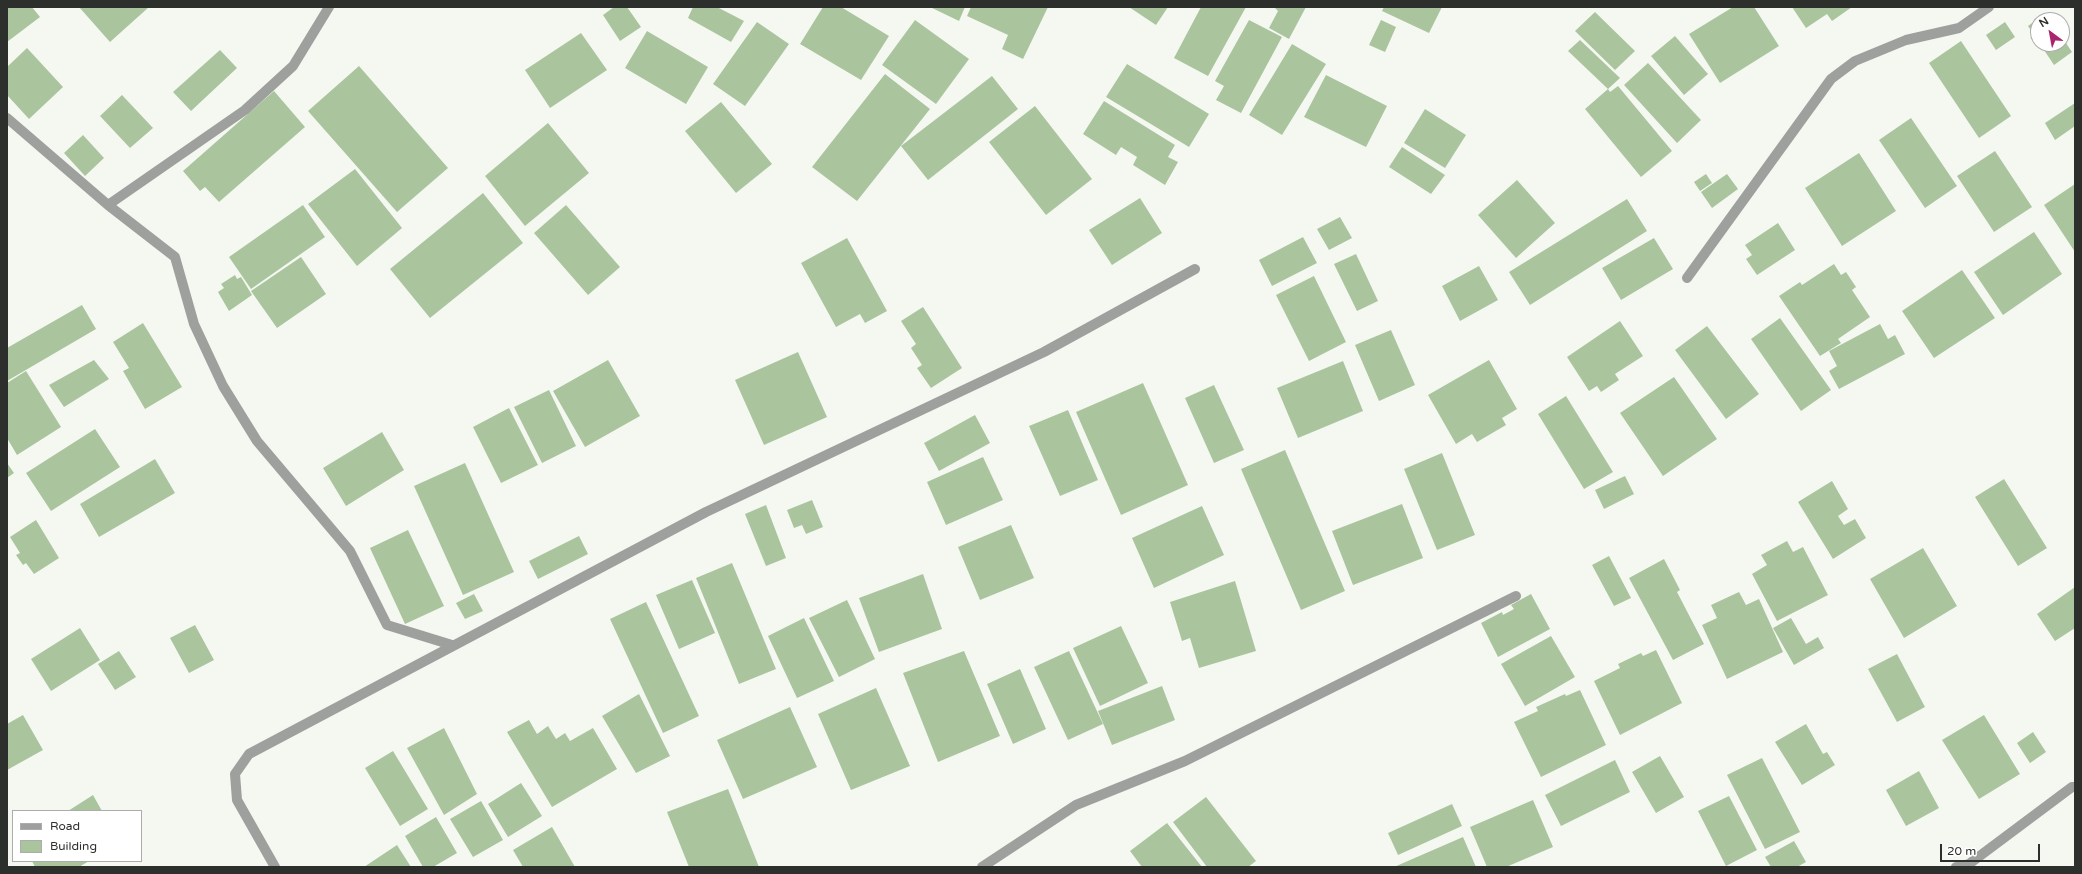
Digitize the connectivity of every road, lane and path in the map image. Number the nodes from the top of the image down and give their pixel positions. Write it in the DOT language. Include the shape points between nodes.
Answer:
graph roads {
  1 [pos="329,7"];
  2 [pos="1989,7"];
  3 [pos="7,118"];
  4 [pos="108,205"];
  5 [pos="1195,269"];
  6 [pos="1687,278"];
  7 [pos="1516,596"];
  8 [pos="452,645"];
  9 [pos="2075,787"];
  10 [pos="276,867"];
  11 [pos="982,867"];
  12 [pos="1956,867"];
  1 -- 4 [label="street" via="293,66 245,110"];
  2 -- 6 [label="street" via="1959,28 1906,40 1855,60 1831,79"];
  3 -- 4 [label="street"];
  4 -- 8 [label="street" via="175,257 194,324 224,386 257,441 350,551 387,625"];
  5 -- 8 [label="street" via="1044,352 706,512"];
  7 -- 11 [label="street" via="1184,761 1076,805"];
  8 -- 10 [label="street" via="249,754 235,774 237,800"];
  9 -- 12 [label="street" via="1969,864"];
}
